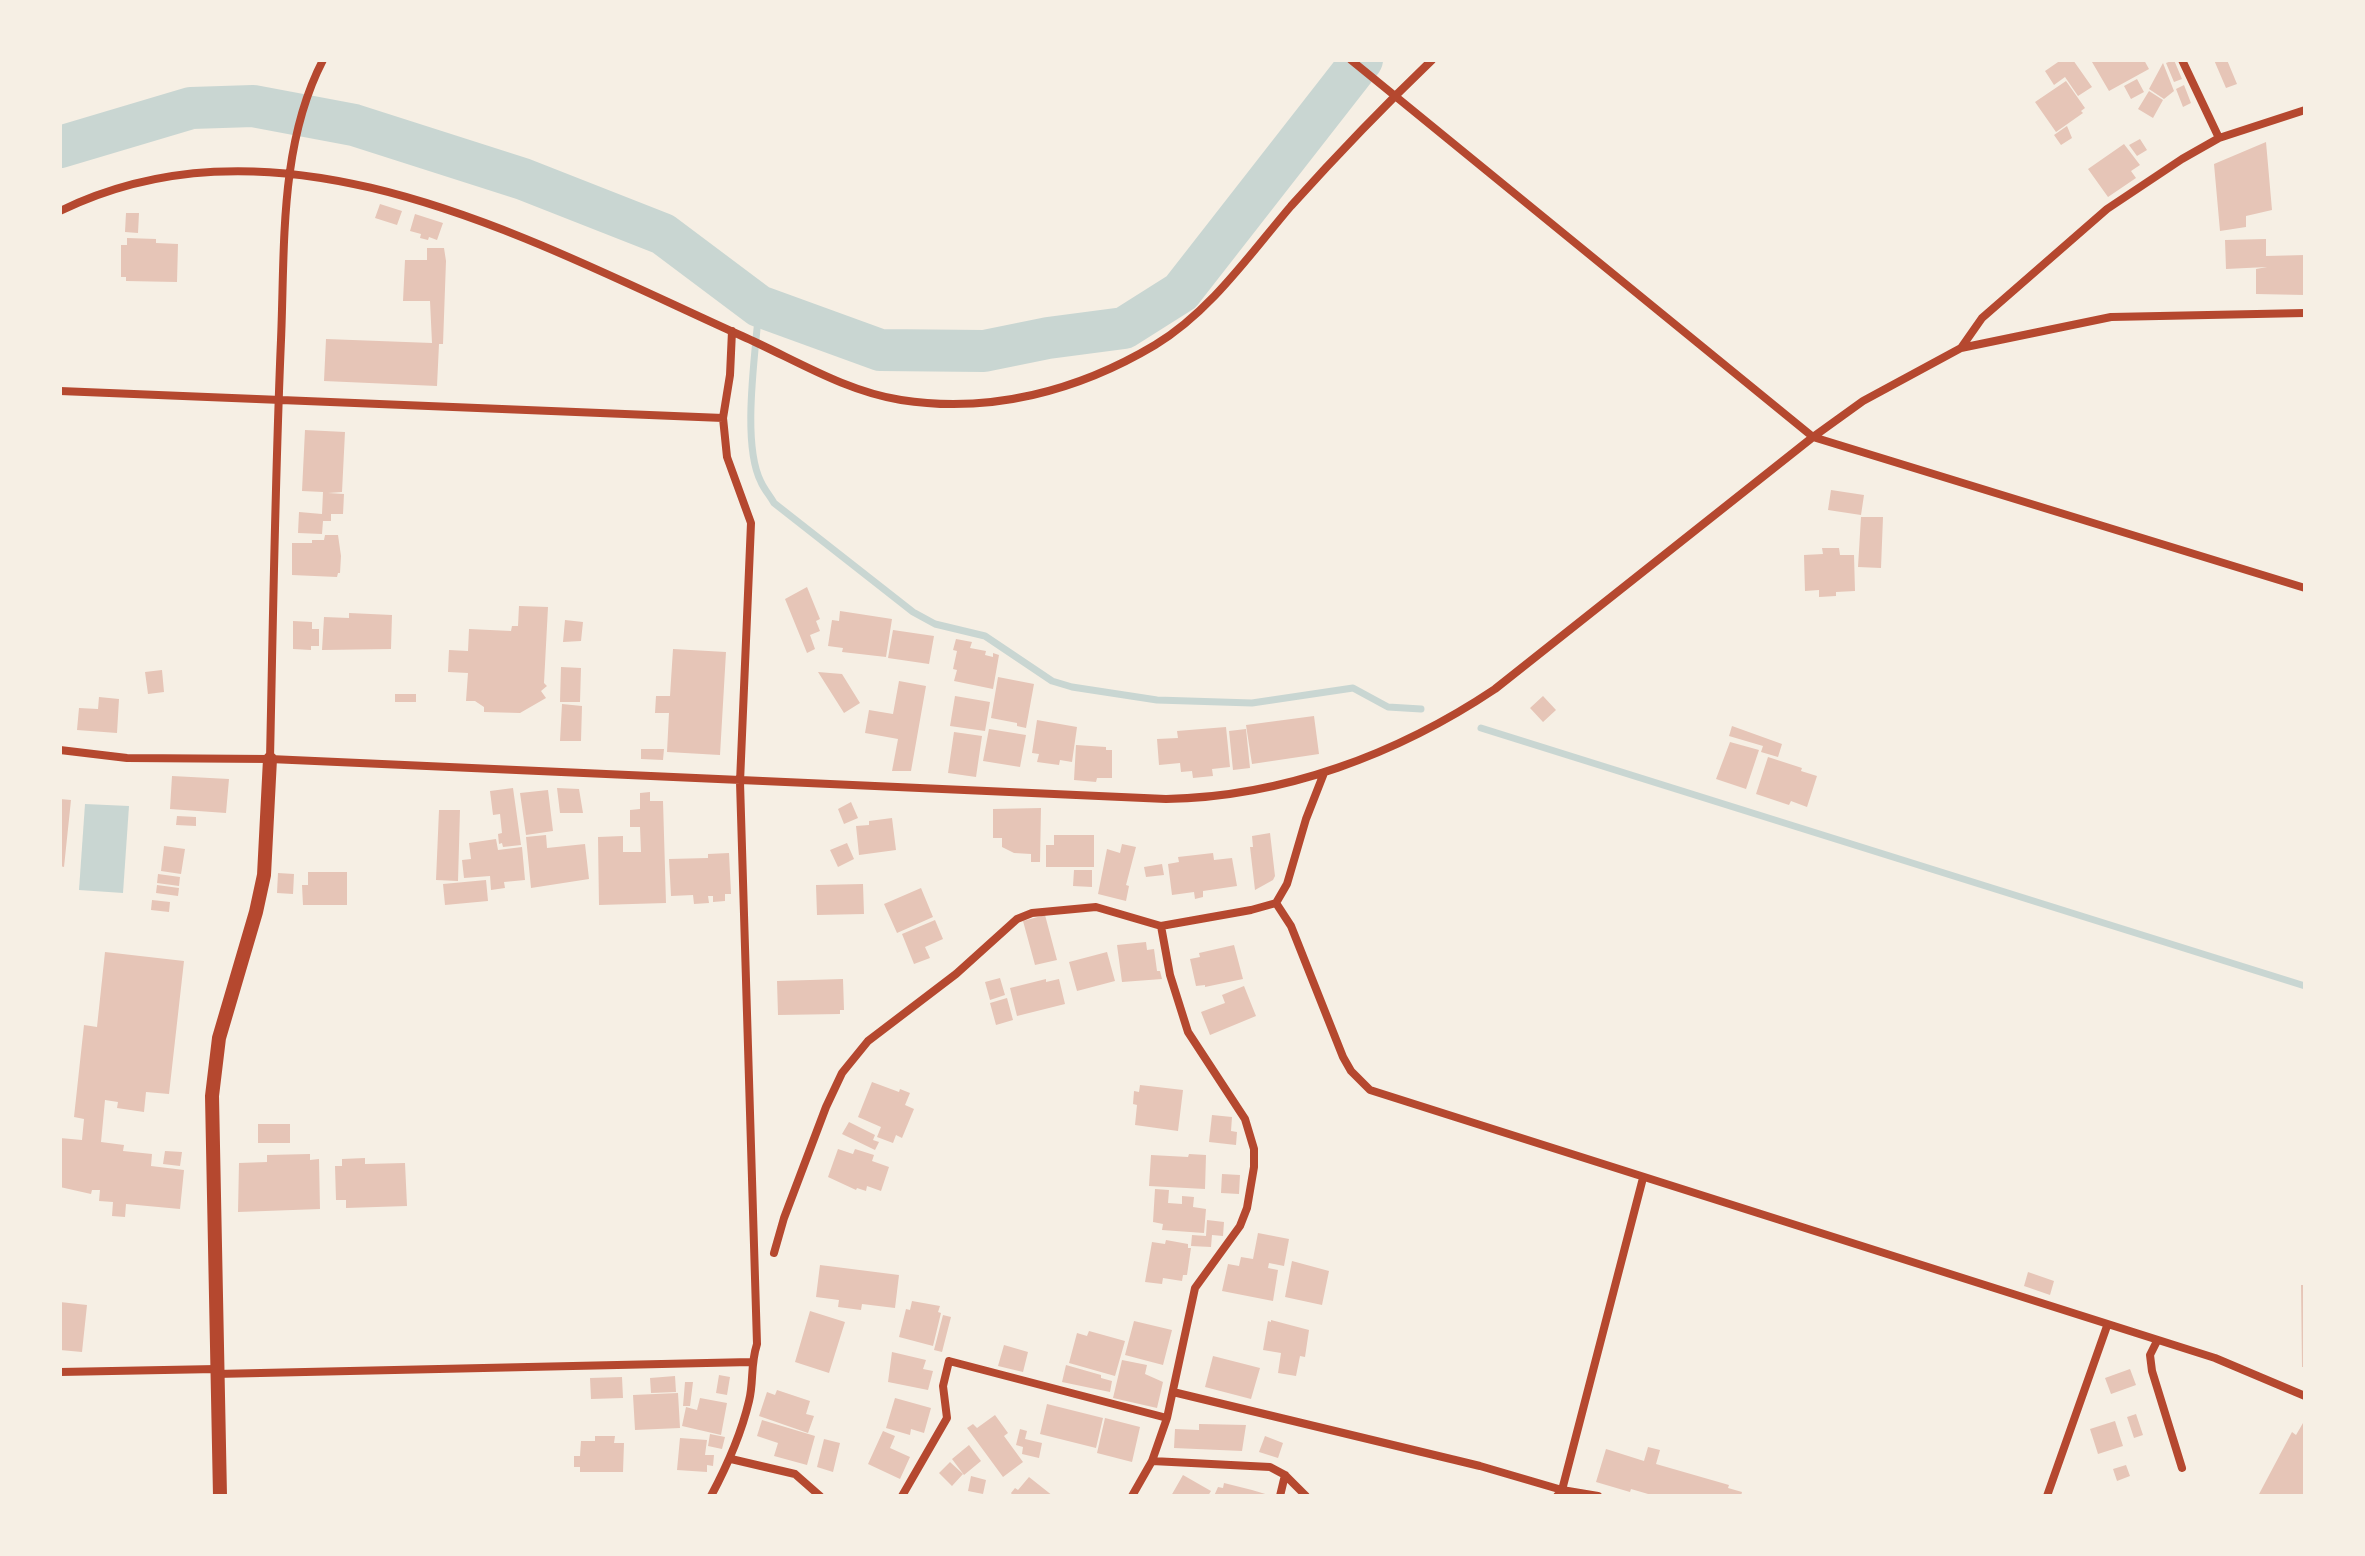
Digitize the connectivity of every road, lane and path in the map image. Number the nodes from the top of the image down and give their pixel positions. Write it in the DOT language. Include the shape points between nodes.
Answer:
graph roads {
  1 [pos="323,60"];
  2 [pos="1351,60"];
  3 [pos="1432,60"];
  4 [pos="2182,60"];
  5 [pos="1394,97"];
  6 [pos="2305,110"];
  7 [pos="2219,138"];
  8 [pos="288,173"];
  9 [pos="60,211"];
  10 [pos="2305,313"];
  11 [pos="736,333"];
  12 [pos="1961,348"];
  13 [pos="60,391"];
  14 [pos="278,398"];
  15 [pos="723,418"];
  16 [pos="1813,437"];
  17 [pos="2305,588"];
  18 [pos="60,750"];
  19 [pos="270,759"];
  20 [pos="1324,773"];
  21 [pos="740,782"];
  22 [pos="1276,903"];
  23 [pos="1161,926"];
  24 [pos="1643,1178"];
  25 [pos="774,1253"];
  26 [pos="2107,1326"];
  27 [pos="2157,1341"];
  28 [pos="751,1362"];
  29 [pos="216,1371"];
  30 [pos="60,1372"];
  31 [pos="1173,1392"];
  32 [pos="2305,1396"];
  33 [pos="1167,1418"];
  34 [pos="731,1459"];
  35 [pos="1152,1461"];
  36 [pos="2182,1468"];
  37 [pos="1285,1475"];
  38 [pos="1559,1493"];
  39 [pos="220,1496"];
  40 [pos="711,1496"];
  41 [pos="820,1496"];
  42 [pos="902,1496"];
  43 [pos="1132,1496"];
  44 [pos="1280,1496"];
  45 [pos="1306,1496"];
  46 [pos="1598,1496"];
  47 [pos="2047,1496"];
  1 -- 8 [label="street" via="311,84"];
  2 -- 5 [label="street"];
  3 -- 5 [label="street"];
  4 -- 7 [label="street"];
  5 -- 11 [label="street" via="1188,321 1157,344 1057,390 1014,400 933,404 862,391"];
  5 -- 16 [label="street"];
  6 -- 7 [label="street"];
  7 -- 12 [label="street" via="2107,209 1982,318"];
  8 -- 9 [label="street" via="232,170 164,178"];
  8 -- 11 [label="street" via="397,194 458,214 614,276"];
  8 -- 14 [label="street"];
  10 -- 12 [label="street" via="2111,317"];
  11 -- 15 [label="street"];
  12 -- 16 [label="street" via="1863,401"];
  13 -- 14 [label="street"];
  14 -- 15 [label="street"];
  14 -- 19 [label="street"];
  15 -- 21 [label="street" via="727,457 751,523"];
  16 -- 17 [label="street"];
  16 -- 20 [label="street" via="1495,689 1432,727"];
  18 -- 19 [label="street" via="127,758"];
  19 -- 21 [label="street"];
  19 -- 29 [label="street" via="264,875 219,1038 212,1096"];
  20 -- 21 [label="street" via="1200,799"];
  20 -- 22 [label="street"];
  21 -- 28 [label="street" via="757,1344"];
  22 -- 23 [label="street"];
  22 -- 24 [label="street" via="1291,926 1343,1057 1370,1090"];
  23 -- 25 [label="street" via="1096,907 1032,913 1017,919 868,1041 842,1073 826,1107"];
  23 -- 31 [label="street" via="1188,1032 1238,1106 1254,1149 1247,1208 1195,1288"];
  24 -- 26 [label="street"];
  24 -- 38 [label="street"];
  26 -- 27 [label="street"];
  26 -- 47 [label="street"];
  27 -- 32 [label="street" via="2215,1358"];
  27 -- 36 [label="street" via="2150,1355 2152,1371"];
  28 -- 29 [label="street"];
  28 -- 34 [label="street" via="750,1400"];
  29 -- 30 [label="street"];
  29 -- 39 [label="street"];
  31 -- 33 [label="street"];
  31 -- 38 [label="street" via="1480,1466"];
  33 -- 35 [label="street"];
  33 -- 42 [label="street" via="949,1361 943,1386 947,1418"];
  34 -- 40 [label="street"];
  34 -- 41 [label="street" via="795,1474"];
  35 -- 37 [label="street" via="1258,1464"];
  35 -- 43 [label="street"];
  37 -- 44 [label="street"];
  37 -- 45 [label="street"];
  38 -- 46 [label="street"];
}
